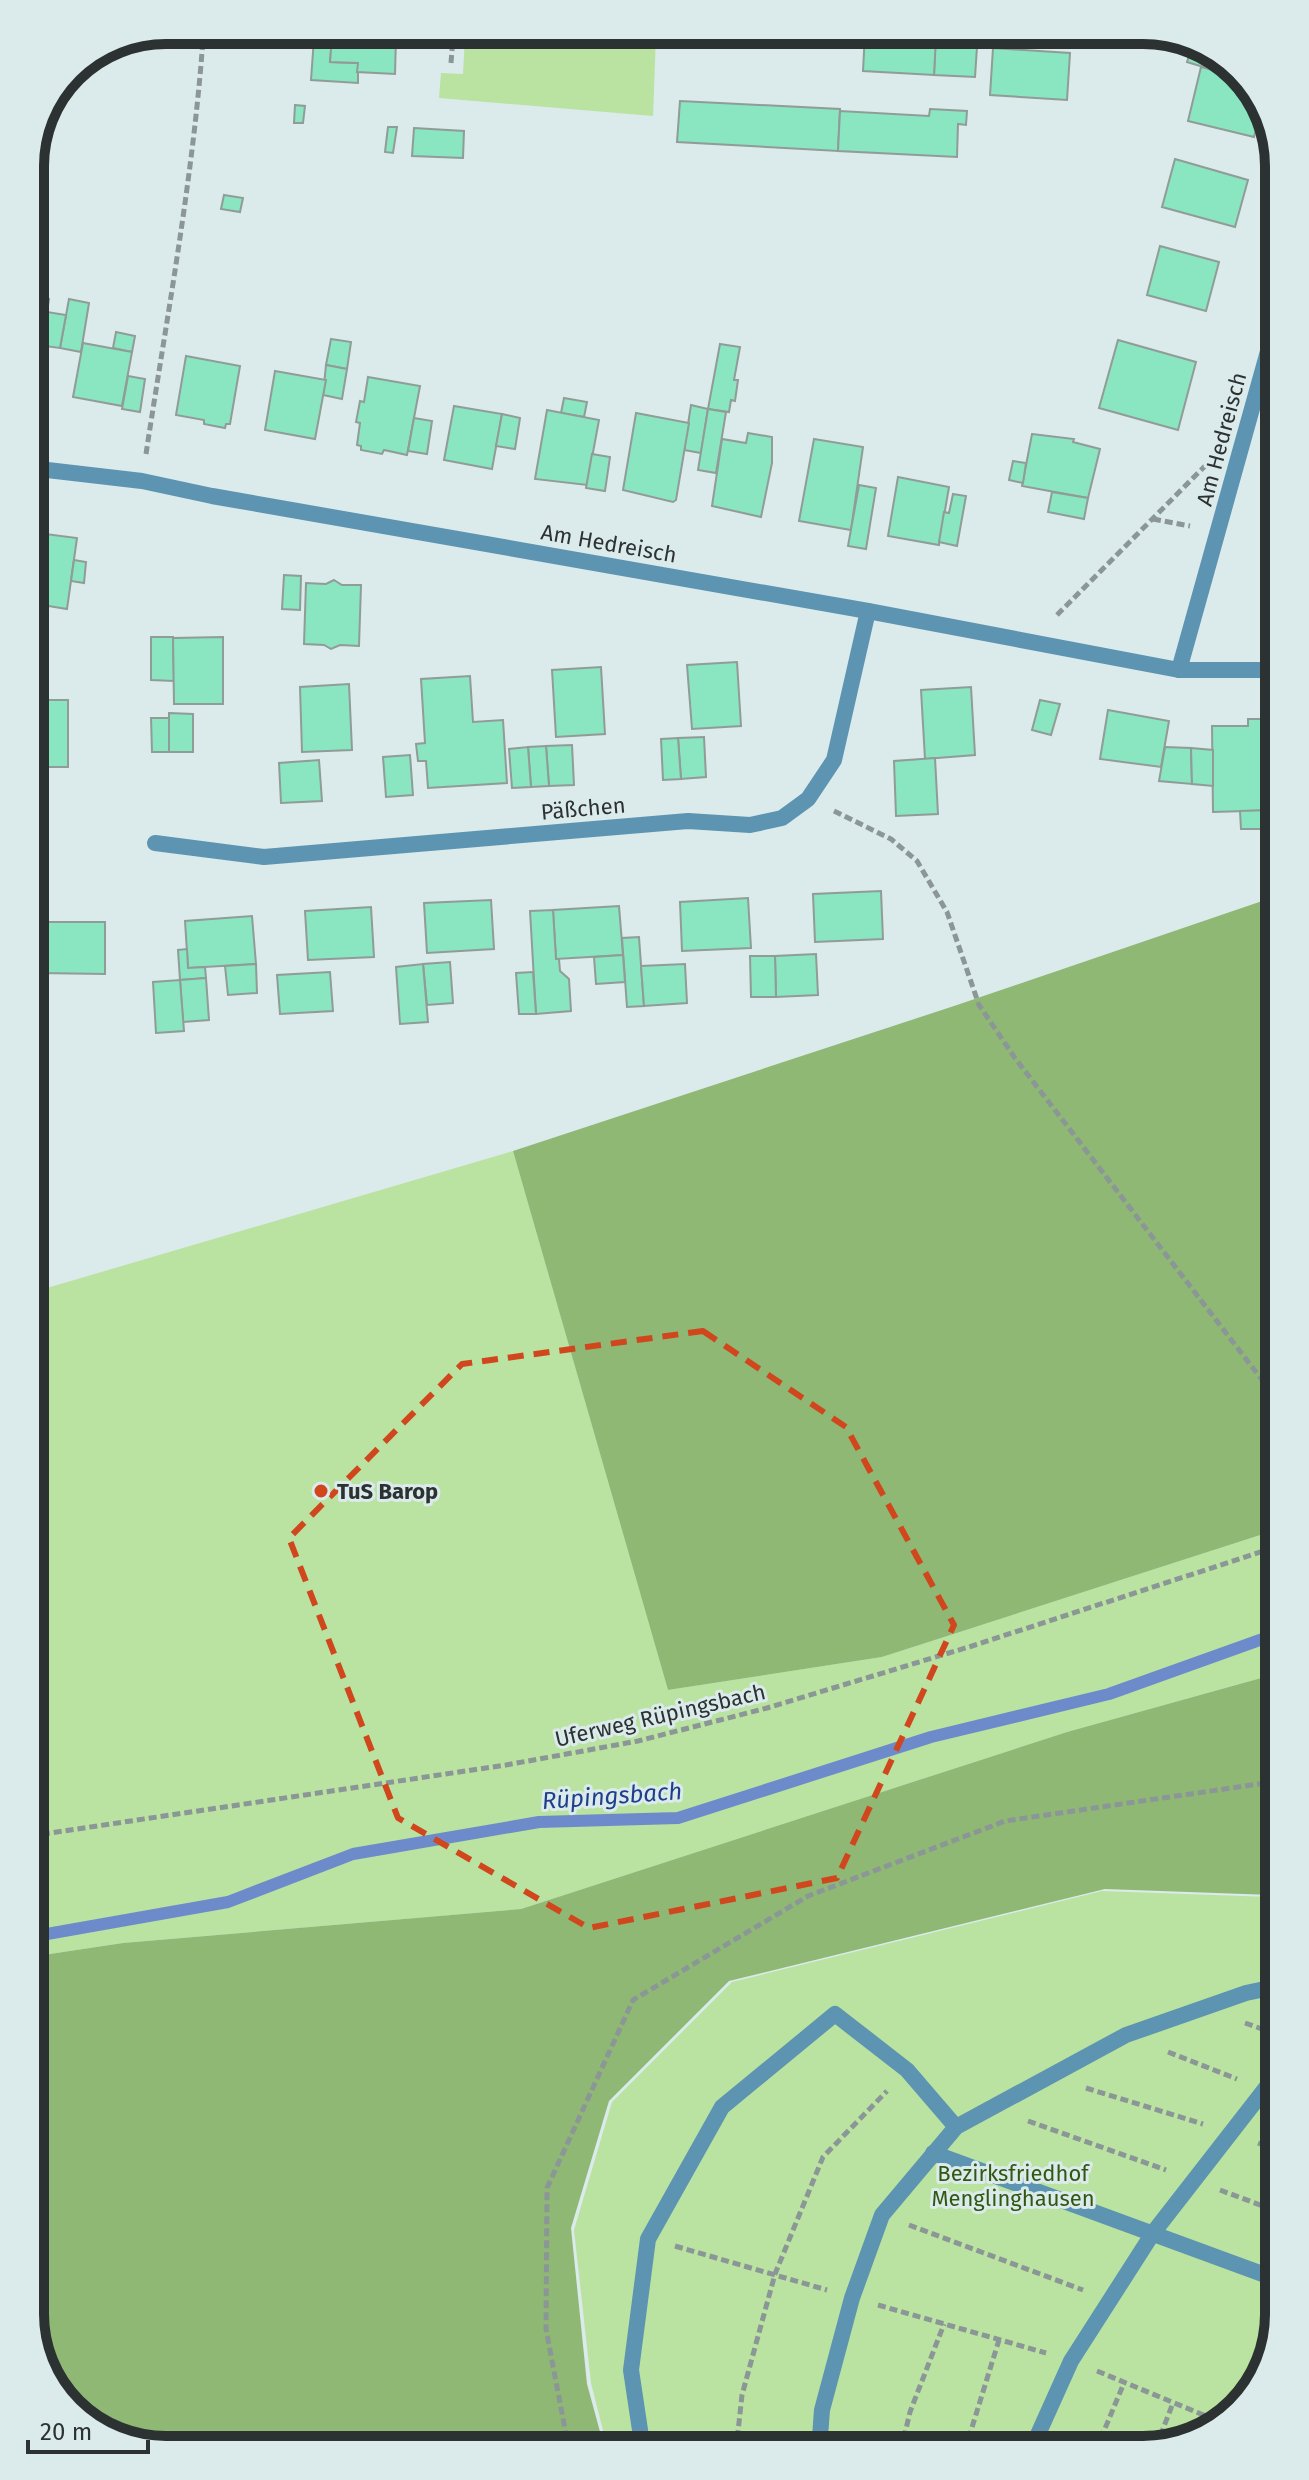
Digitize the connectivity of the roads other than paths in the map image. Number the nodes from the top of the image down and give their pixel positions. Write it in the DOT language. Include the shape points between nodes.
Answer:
graph roads {
  1 [pos="1265,363"];
  2 [pos="44,470"];
  3 [pos="868,611"];
  4 [pos="1179,670"];
  5 [pos="1265,670"];
  6 [pos="155,843"];
  7 [pos="1265,1989"];
  8 [pos="1265,2089"];
  9 [pos="956,2127"];
  10 [pos="933,2153"];
  11 [pos="1153,2233"];
  12 [pos="1265,2275"];
  13 [pos="641,2436"];
  14 [pos="820,2436"];
  15 [pos="1037,2436"];
  1 -- 4 [label="street, Am Hedreisch"];
  2 -- 3 [label="street, Am Hedreisch" via="142,481"];
  3 -- 4 [label="street, Am Hedreisch"];
  3 -- 6 [label="street, Päßchen" via="834,760 808,799 782,818 750,825 688,821 264,857"];
  4 -- 5 [label="street, Am Hedreisch"];
  7 -- 9 [label="street" via="1126,2035"];
  8 -- 11 [label="street"];
  9 -- 10 [label="street"];
  9 -- 13 [label="street" via="907,2070 835,2014 722,2107 648,2239 631,2370"];
  10 -- 11 [label="street"];
  10 -- 14 [label="street" via="882,2215 852,2298"];
  11 -- 12 [label="street"];
  11 -- 15 [label="street" via="1071,2361"];
}
